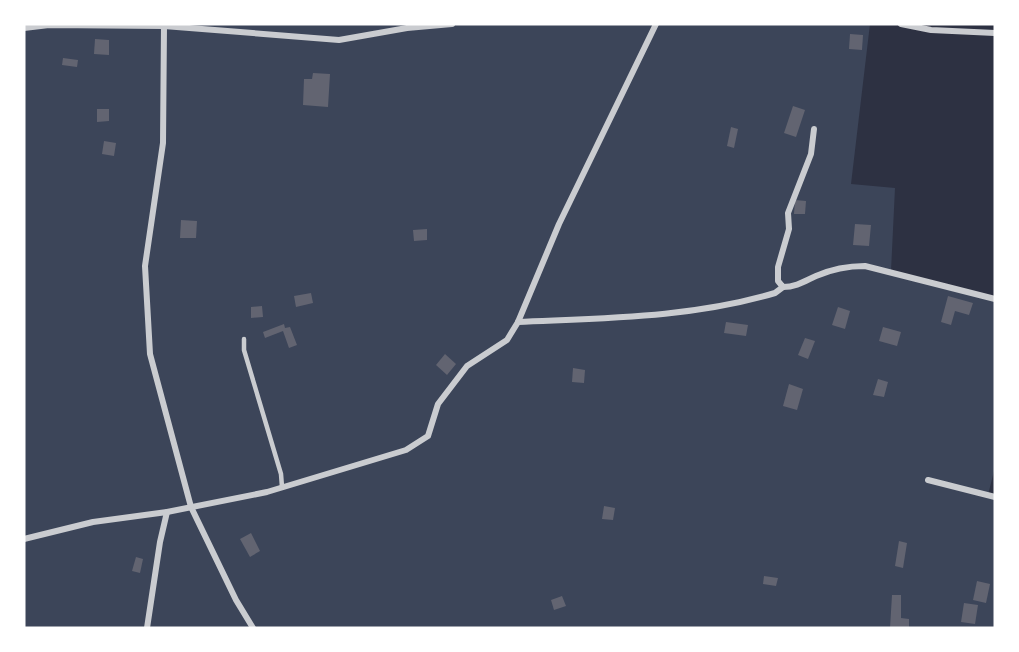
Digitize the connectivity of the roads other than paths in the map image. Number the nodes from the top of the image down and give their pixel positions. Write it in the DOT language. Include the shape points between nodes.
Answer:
graph roads {
  1 [pos="452,24"];
  2 [pos="656,24"];
  3 [pos="901,24"];
  4 [pos="164,26"];
  5 [pos="24,28"];
  6 [pos="995,33"];
  7 [pos="814,129"];
  8 [pos="783,287"];
  9 [pos="995,299"];
  10 [pos="518,321"];
  11 [pos="244,339"];
  12 [pos="928,480"];
  13 [pos="282,487"];
  14 [pos="995,498"];
  15 [pos="191,507"];
  16 [pos="167,512"];
  17 [pos="24,540"];
  18 [pos="147,628"];
  19 [pos="253,628"];
  1 -- 4 [label="street" via="339,40"];
  2 -- 10 [label="street" via="559,224"];
  3 -- 6 [label="street" via="931,30"];
  4 -- 5 [label="street"];
  4 -- 15 [label="street" via="163,143 145,266 150,354"];
  7 -- 8 [label="street" via="811,154 788,213 789,229 778,267 778,280"];
  8 -- 9 [label="street" via="845,266 864,266"];
  8 -- 10 [label="street" via="775,293 707,310"];
  10 -- 13 [label="street" via="507,340 466,366 438,404 428,436 406,450"];
  11 -- 13 [label="lane" via="243,350"];
  12 -- 14 [label="street"];
  13 -- 15 [label="street"];
  15 -- 16 [label="street"];
  15 -- 19 [label="street"];
  16 -- 17 [label="street" via="93,522"];
  16 -- 18 [label="street"];
}
